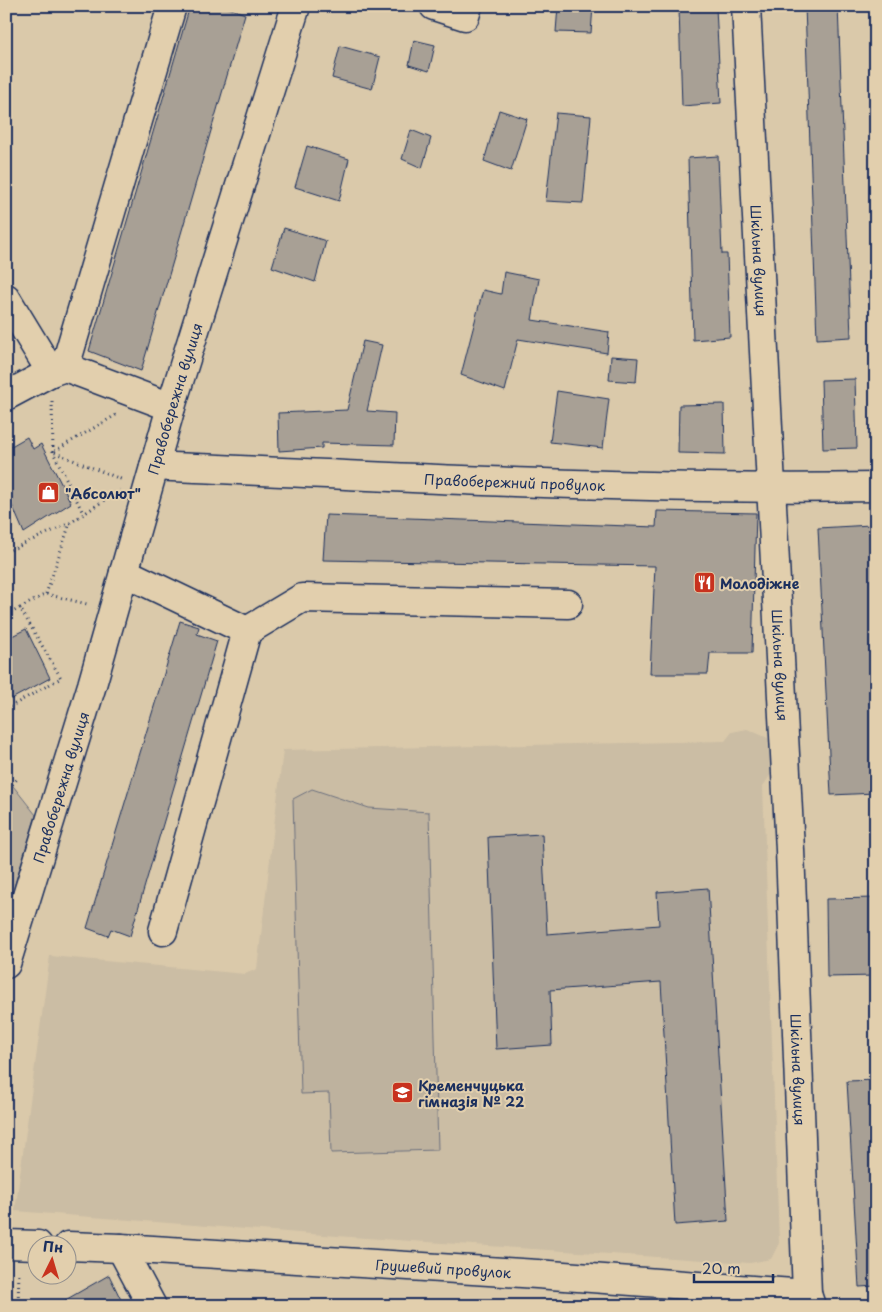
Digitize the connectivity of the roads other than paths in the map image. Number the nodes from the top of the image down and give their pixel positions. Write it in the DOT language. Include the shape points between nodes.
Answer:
graph roads {
  1 [pos="172,6"];
  2 [pos="296,6"];
  3 [pos="434,6"];
  4 [pos="468,6"];
  5 [pos="746,6"];
  6 [pos="6,298"];
  7 [pos="58,370"];
  8 [pos="6,396"];
  9 [pos="171,407"];
  10 [pos="154,466"];
  11 [pos="876,487"];
  12 [pos="772,489"];
  13 [pos="124,572"];
  14 [pos="568,604"];
  15 [pos="247,631"];
  16 [pos="163,931"];
  17 [pos="6,964"];
  18 [pos="6,1244"];
  19 [pos="28,1245"];
  20 [pos="78,1246"];
  21 [pos="121,1248"];
  22 [pos="809,1300"];
  23 [pos="152,1306"];
  1 -- 7 [label="street"];
  2 -- 9 [label="street, Правобережна вулиця"];
  3 -- 4 [label="street" via="465,16"];
  5 -- 12 [label="street, Шкільна вулиця"];
  6 -- 7 [label="street"];
  7 -- 8 [label="street"];
  7 -- 9 [label="street"];
  9 -- 10 [label="street, Правобережна вулиця"];
  10 -- 12 [label="street, Правобережний провулок"];
  10 -- 13 [label="street, Правобережна вулиця"];
  11 -- 12 [label="street, Правобережний провулок"];
  12 -- 22 [label="street, Шкільна вулиця"];
  13 -- 15 [label="street"];
  13 -- 17 [label="street, Правобережна вулиця"];
  14 -- 15 [label="street" via="302,598"];
  15 -- 16 [label="street"];
  18 -- 19 [label="street"];
  20 -- 21 [label="street, Грушевий провулок"];
  21 -- 22 [label="street, Грушевий провулок" via="547,1275"];
  21 -- 23 [label="street"];
}
